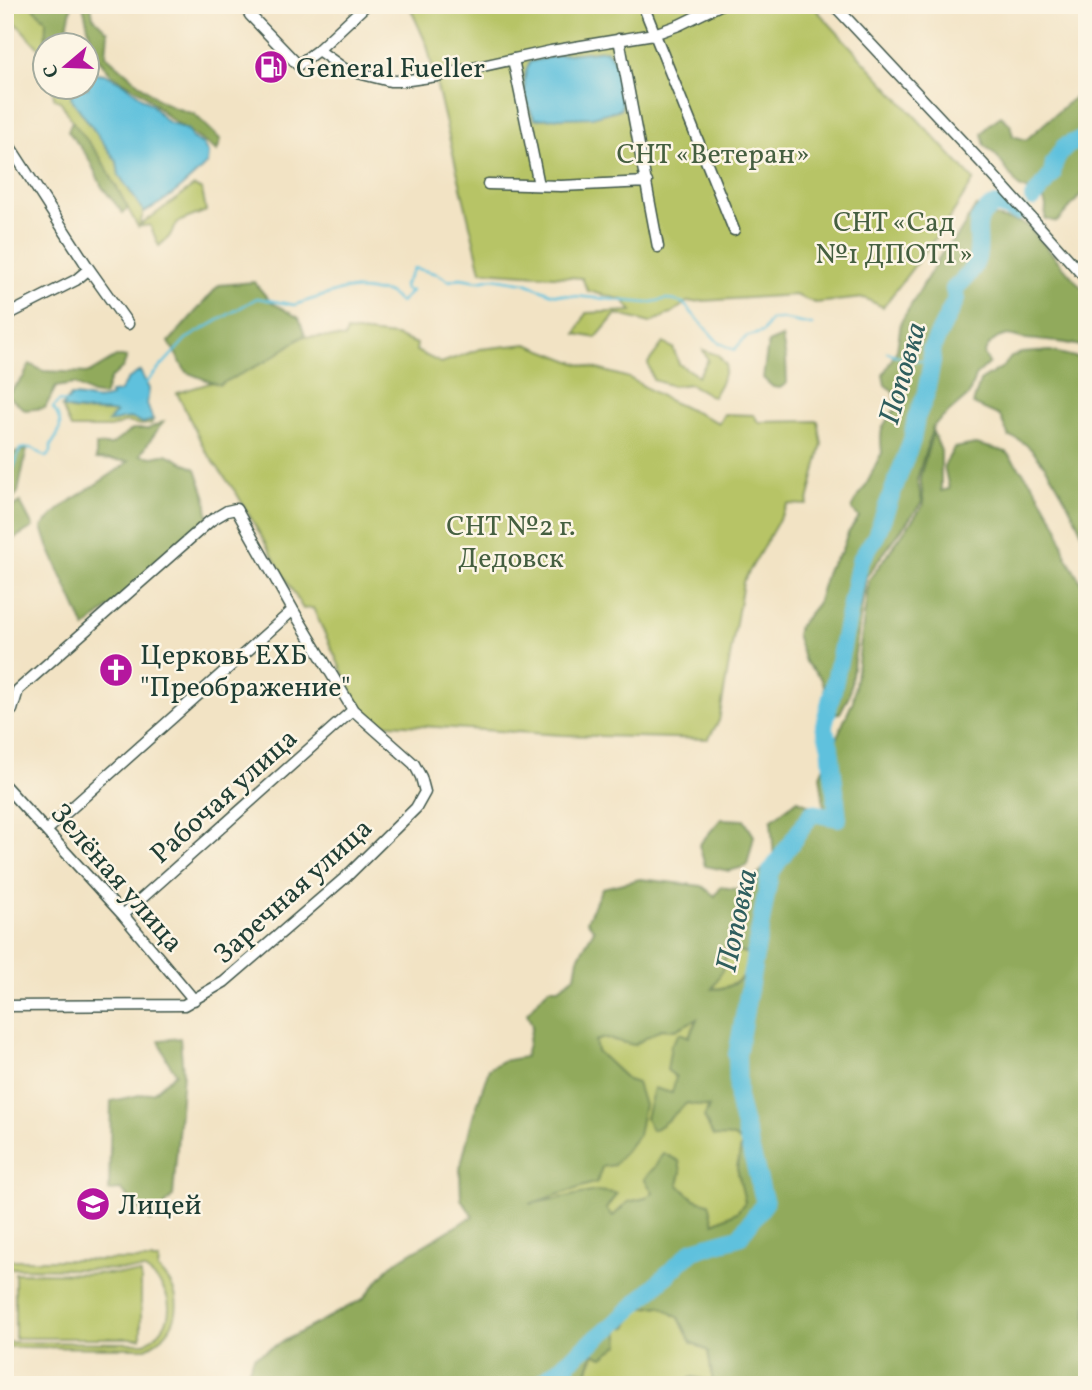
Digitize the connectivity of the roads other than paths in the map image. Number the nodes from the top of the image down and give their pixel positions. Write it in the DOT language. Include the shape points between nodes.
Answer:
graph roads {
  1 [pos="244,5"];
  2 [pos="366,5"];
  3 [pos="642,5"];
  4 [pos="720,5"];
  5 [pos="834,5"];
  6 [pos="654,34"];
  7 [pos="619,39"];
  8 [pos="321,47"];
  9 [pos="513,59"];
  10 [pos="5,139"];
  11 [pos="648,182"];
  12 [pos="488,184"];
  13 [pos="539,185"];
  14 [pos="734,230"];
  15 [pos="658,247"];
  16 [pos="89,269"];
  17 [pos="1087,281"];
  18 [pos="5,316"];
  19 [pos="128,324"];
  20 [pos="293,610"];
  21 [pos="12,710"];
  22 [pos="353,710"];
  23 [pos="5,786"];
  24 [pos="47,830"];
  25 [pos="123,915"];
  26 [pos="194,1000"];
  27 [pos="5,1006"];
  1 -- 8 [label="street" via="298,65"];
  2 -- 8 [label="street"];
  3 -- 6 [label="street"];
  4 -- 6 [label="street"];
  5 -- 17 [label="street" via="984,163"];
  6 -- 7 [label="street"];
  6 -- 14 [label="street"];
  7 -- 9 [label="street"];
  7 -- 11 [label="street"];
  8 -- 9 [label="street" via="346,70 390,81"];
  9 -- 13 [label="street"];
  10 -- 16 [label="street"];
  11 -- 13 [label="street"];
  11 -- 15 [label="street"];
  12 -- 13 [label="street"];
  16 -- 18 [label="street"];
  16 -- 19 [label="street"];
  20 -- 21 [label="street" via="236,509 227,511 18,690"];
  20 -- 22 [label="street"];
  20 -- 24 [label="street"];
  22 -- 25 [label="street, Рабочая улица"];
  22 -- 26 [label="street, Заречная улица" via="414,764 425,792 416,808 346,877 224,982"];
  23 -- 24 [label="street, Зелёная улица"];
  24 -- 25 [label="street, Зелёная улица"];
  25 -- 26 [label="street, Зелёная улица"];
  26 -- 27 [label="street, Заречная улица" via="174,1007"];
}
